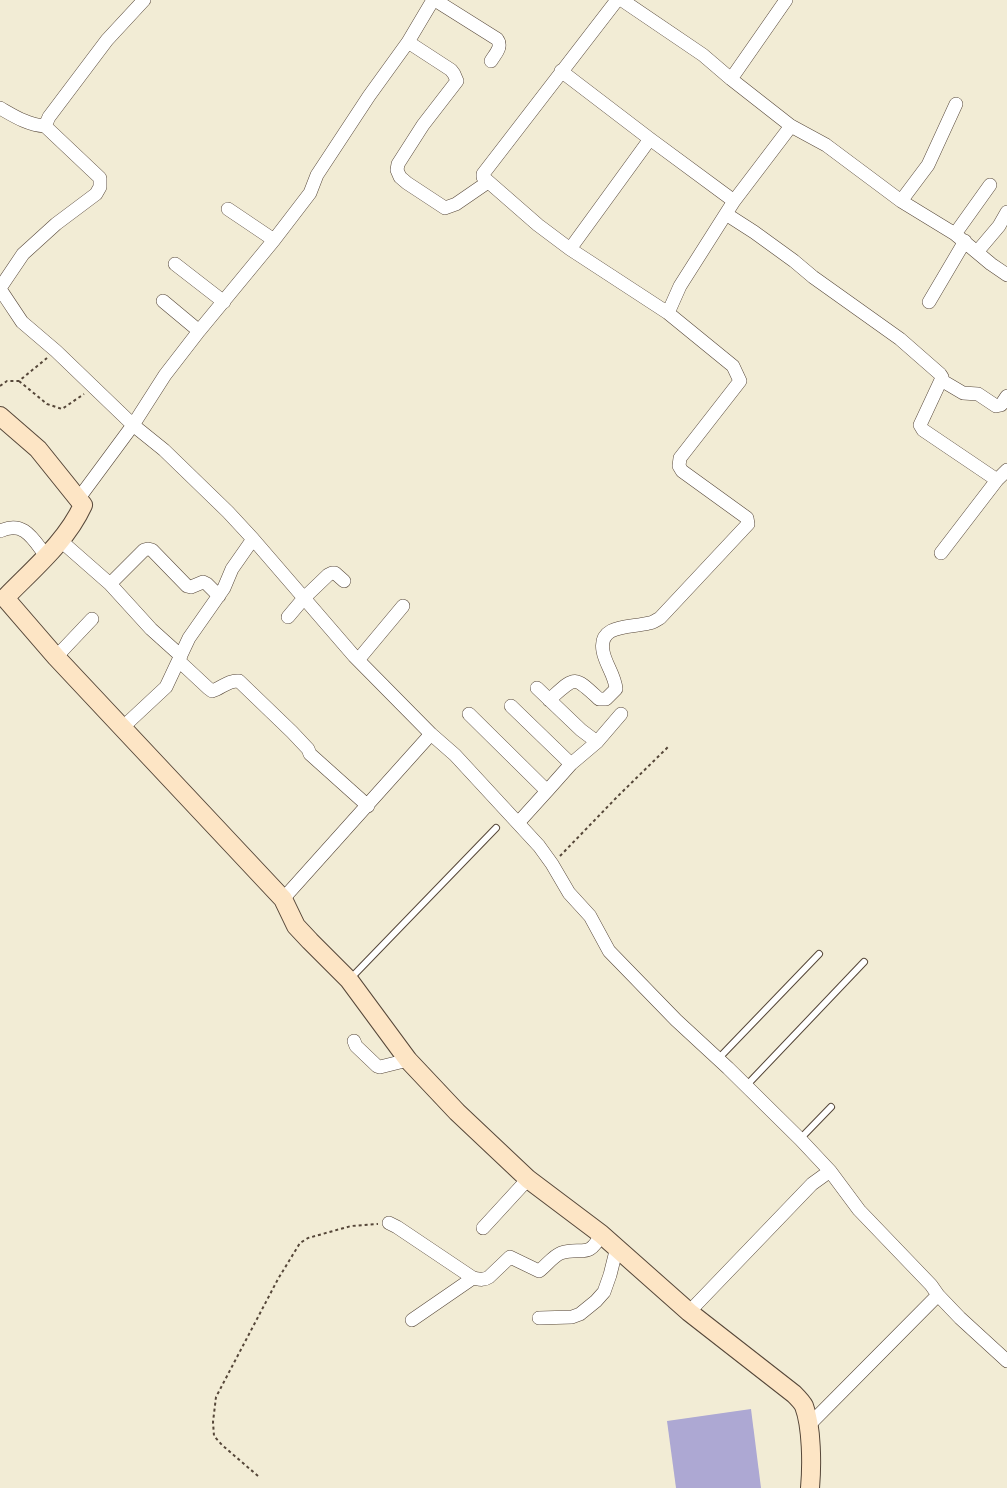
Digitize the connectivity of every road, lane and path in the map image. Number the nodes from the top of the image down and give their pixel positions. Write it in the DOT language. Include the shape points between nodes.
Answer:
graph roads {
  1 [pos="144,0"];
  2 [pos="434,0"];
  3 [pos="616,0"];
  4 [pos="622,0"];
  5 [pos="786,0"];
  6 [pos="408,42"];
  7 [pos="490,61"];
  8 [pos="561,71"];
  9 [pos="731,79"];
  10 [pos="956,104"];
  11 [pos="0,108"];
  12 [pos="45,126"];
  13 [pos="791,126"];
  14 [pos="650,139"];
  15 [pos="488,182"];
  16 [pos="990,185"];
  17 [pos="734,201"];
  18 [pos="901,201"];
  19 [pos="228,209"];
  20 [pos="1007,212"];
  21 [pos="726,214"];
  22 [pos="960,237"];
  23 [pos="274,240"];
  24 [pos="570,249"];
  25 [pos="977,252"];
  26 [pos="175,264"];
  27 [pos="1007,275"];
  28 [pos="0,288"];
  29 [pos="163,301"];
  30 [pos="224,302"];
  31 [pos="929,302"];
  32 [pos="668,313"];
  33 [pos="199,331"];
  34 [pos="56,351"];
  35 [pos="19,380"];
  36 [pos="941,380"];
  37 [pos="0,386"];
  38 [pos="92,387"];
  39 [pos="1007,396"];
  40 [pos="0,416"];
  41 [pos="133,425"];
  42 [pos="1007,470"];
  43 [pos="997,480"];
  44 [pos="79,498"];
  45 [pos="0,531"];
  46 [pos="253,539"];
  47 [pos="60,541"];
  48 [pos="941,553"];
  49 [pos="46,556"];
  50 [pos="344,581"];
  51 [pos="110,584"];
  52 [pos="219,596"];
  53 [pos="304,598"];
  54 [pos="3,600"];
  55 [pos="403,606"];
  56 [pos="288,617"];
  57 [pos="92,619"];
  58 [pos="56,657"];
  59 [pos="180,658"];
  60 [pos="358,660"];
  61 [pos="537,688"];
  62 [pos="549,700"];
  63 [pos="511,706"];
  64 [pos="469,714"];
  65 [pos="621,714"];
  66 [pos="122,728"];
  67 [pos="431,734"];
  68 [pos="597,742"];
  69 [pos="668,747"];
  70 [pos="571,764"];
  71 [pos="547,791"];
  72 [pos="368,806"];
  73 [pos="518,823"];
  74 [pos="496,828"];
  75 [pos="552,864"];
  76 [pos="283,899"];
  77 [pos="819,954"];
  78 [pos="864,962"];
  79 [pos="349,980"];
  80 [pos="354,1040"];
  81 [pos="718,1059"];
  82 [pos="408,1060"];
  83 [pos="746,1086"];
  84 [pos="831,1107"];
  85 [pos="800,1139"];
  86 [pos="830,1171"];
  87 [pos="528,1179"];
  88 [pos="389,1223"];
  89 [pos="484,1228"];
  90 [pos="600,1234"];
  91 [pos="617,1247"];
  92 [pos="473,1278"];
  93 [pos="938,1295"];
  94 [pos="689,1312"];
  95 [pos="539,1318"];
  96 [pos="412,1320"];
  97 [pos="1007,1361"];
  98 [pos="808,1426"];
  99 [pos="258,1476"];
  100 [pos="810,1488"];
  1 -- 12 [label="street" via="107,40 49,117"];
  2 -- 6 [label="street"];
  2 -- 7 [label="street" via="497,39 500,48"];
  3 -- 8 [label="street"];
  4 -- 9 [label="street" via="704,55"];
  5 -- 9 [label="street"];
  6 -- 15 [label="street" via="451,70 456,82 423,125 398,164 398,173 407,183 445,208 456,204"];
  6 -- 23 [label="street" via="317,175 310,193"];
  8 -- 14 [label="street"];
  8 -- 15 [label="street" via="483,174"];
  9 -- 13 [label="street"];
  10 -- 18 [label="street" via="928,165"];
  11 -- 12 [label="street" via="20,119"];
  12 -- 28 [label="street" via="100,178 100,187 96,194 56,224 23,254"];
  13 -- 17 [label="street"];
  13 -- 18 [label="street" via="826,145"];
  14 -- 17 [label="street"];
  14 -- 24 [label="street"];
  15 -- 24 [label="street"];
  16 -- 22 [label="street"];
  17 -- 21 [label="street"];
  18 -- 22 [label="street"];
  19 -- 23 [label="street"];
  20 -- 25 [label="street"];
  21 -- 32 [label="street" via="680,286"];
  21 -- 36 [label="street" via="900,339 940,374"];
  22 -- 25 [label="street"];
  22 -- 31 [label="street"];
  23 -- 30 [label="street"];
  24 -- 32 [label="street"];
  25 -- 27 [label="street"];
  26 -- 30 [label="street"];
  28 -- 34 [label="street" via="22,322"];
  29 -- 33 [label="street"];
  30 -- 33 [label="street"];
  32 -- 62 [label="street" via="733,366 740,381 680,458 679,466 682,472 747,518 748,524 660,618 650,623 620,627 608,632 603,641 603,651 616,688 606,699 599,700 581,682 575,681 570,682"];
  33 -- 41 [label="street" via="165,375"];
  34 -- 35 [label="path"];
  34 -- 38 [label="street"];
  35 -- 37 [label="path" via="7,381"];
  35 -- 38 [label="path" via="47,404 62,409"];
  36 -- 39 [label="street" via="963,393 978,394 996,406 1001,405"];
  36 -- 43 [label="street" via="920,425 921,428"];
  38 -- 41 [label="street"];
  40 -- 44 [label="street" via="38,449"];
  41 -- 44 [label="street"];
  41 -- 46 [label="street" via="196,480"];
  42 -- 43 [label="street"];
  43 -- 48 [label="street"];
  44 -- 47 [label="street" via="83,505 76,521"];
  45 -- 49 [label="street" via="13,527 21,528 33,538"];
  46 -- 52 [label="street" via="232,569"];
  46 -- 53 [label="street"];
  47 -- 49 [label="street"];
  47 -- 51 [label="street"];
  49 -- 54 [label="street"];
  50 -- 53 [label="street" via="332,573"];
  51 -- 52 [label="street" via="148,549 188,586 203,582"];
  51 -- 59 [label="street"];
  52 -- 59 [label="street" via="189,638"];
  53 -- 56 [label="street"];
  53 -- 60 [label="street"];
  54 -- 58 [label="street"];
  55 -- 60 [label="street"];
  57 -- 58 [label="street"];
  58 -- 66 [label="street"];
  59 -- 66 [label="street" via="166,687"];
  59 -- 72 [label="street" via="212,691 228,682 239,681 292,732 310,754"];
  60 -- 67 [label="street"];
  61 -- 62 [label="street"];
  62 -- 68 [label="street"];
  63 -- 70 [label="street"];
  64 -- 71 [label="street"];
  65 -- 68 [label="street"];
  66 -- 76 [label="street"];
  67 -- 72 [label="street"];
  67 -- 73 [label="street" via="455,755"];
  68 -- 70 [label="street"];
  69 -- 75 [label="path"];
  70 -- 71 [label="street"];
  71 -- 73 [label="street"];
  72 -- 76 [label="street"];
  73 -- 75 [label="street"];
  74 -- 79 [label="lane"];
  75 -- 81 [label="street" via="569,893 590,916 609,951"];
  76 -- 79 [label="street" via="296,926"];
  77 -- 81 [label="lane"];
  78 -- 83 [label="lane"];
  79 -- 82 [label="street"];
  80 -- 82 [label="street" via="356,1046 380,1068"];
  81 -- 83 [label="street"];
  82 -- 87 [label="street" via="457,1112"];
  83 -- 85 [label="street"];
  84 -- 85 [label="lane"];
  85 -- 86 [label="street"];
  86 -- 93 [label="street" via="860,1210"];
  86 -- 94 [label="street" via="812,1184"];
  87 -- 89 [label="street"];
  87 -- 90 [label="street"];
  88 -- 92 [label="street"];
  88 -- 99 [label="path" via="351,1226 308,1238 300,1243 227,1374 216,1397 214,1436"];
  90 -- 91 [label="street"];
  90 -- 92 [label="street" via="590,1249 559,1254 539,1271 510,1257 485,1280"];
  91 -- 94 [label="street"];
  91 -- 95 [label="street" via="604,1292 596,1301 572,1317"];
  92 -- 96 [label="street"];
  93 -- 97 [label="street"];
  93 -- 98 [label="street"];
  94 -- 98 [label="street" via="794,1394 803,1404"];
  98 -- 100 [label="street"];
}
